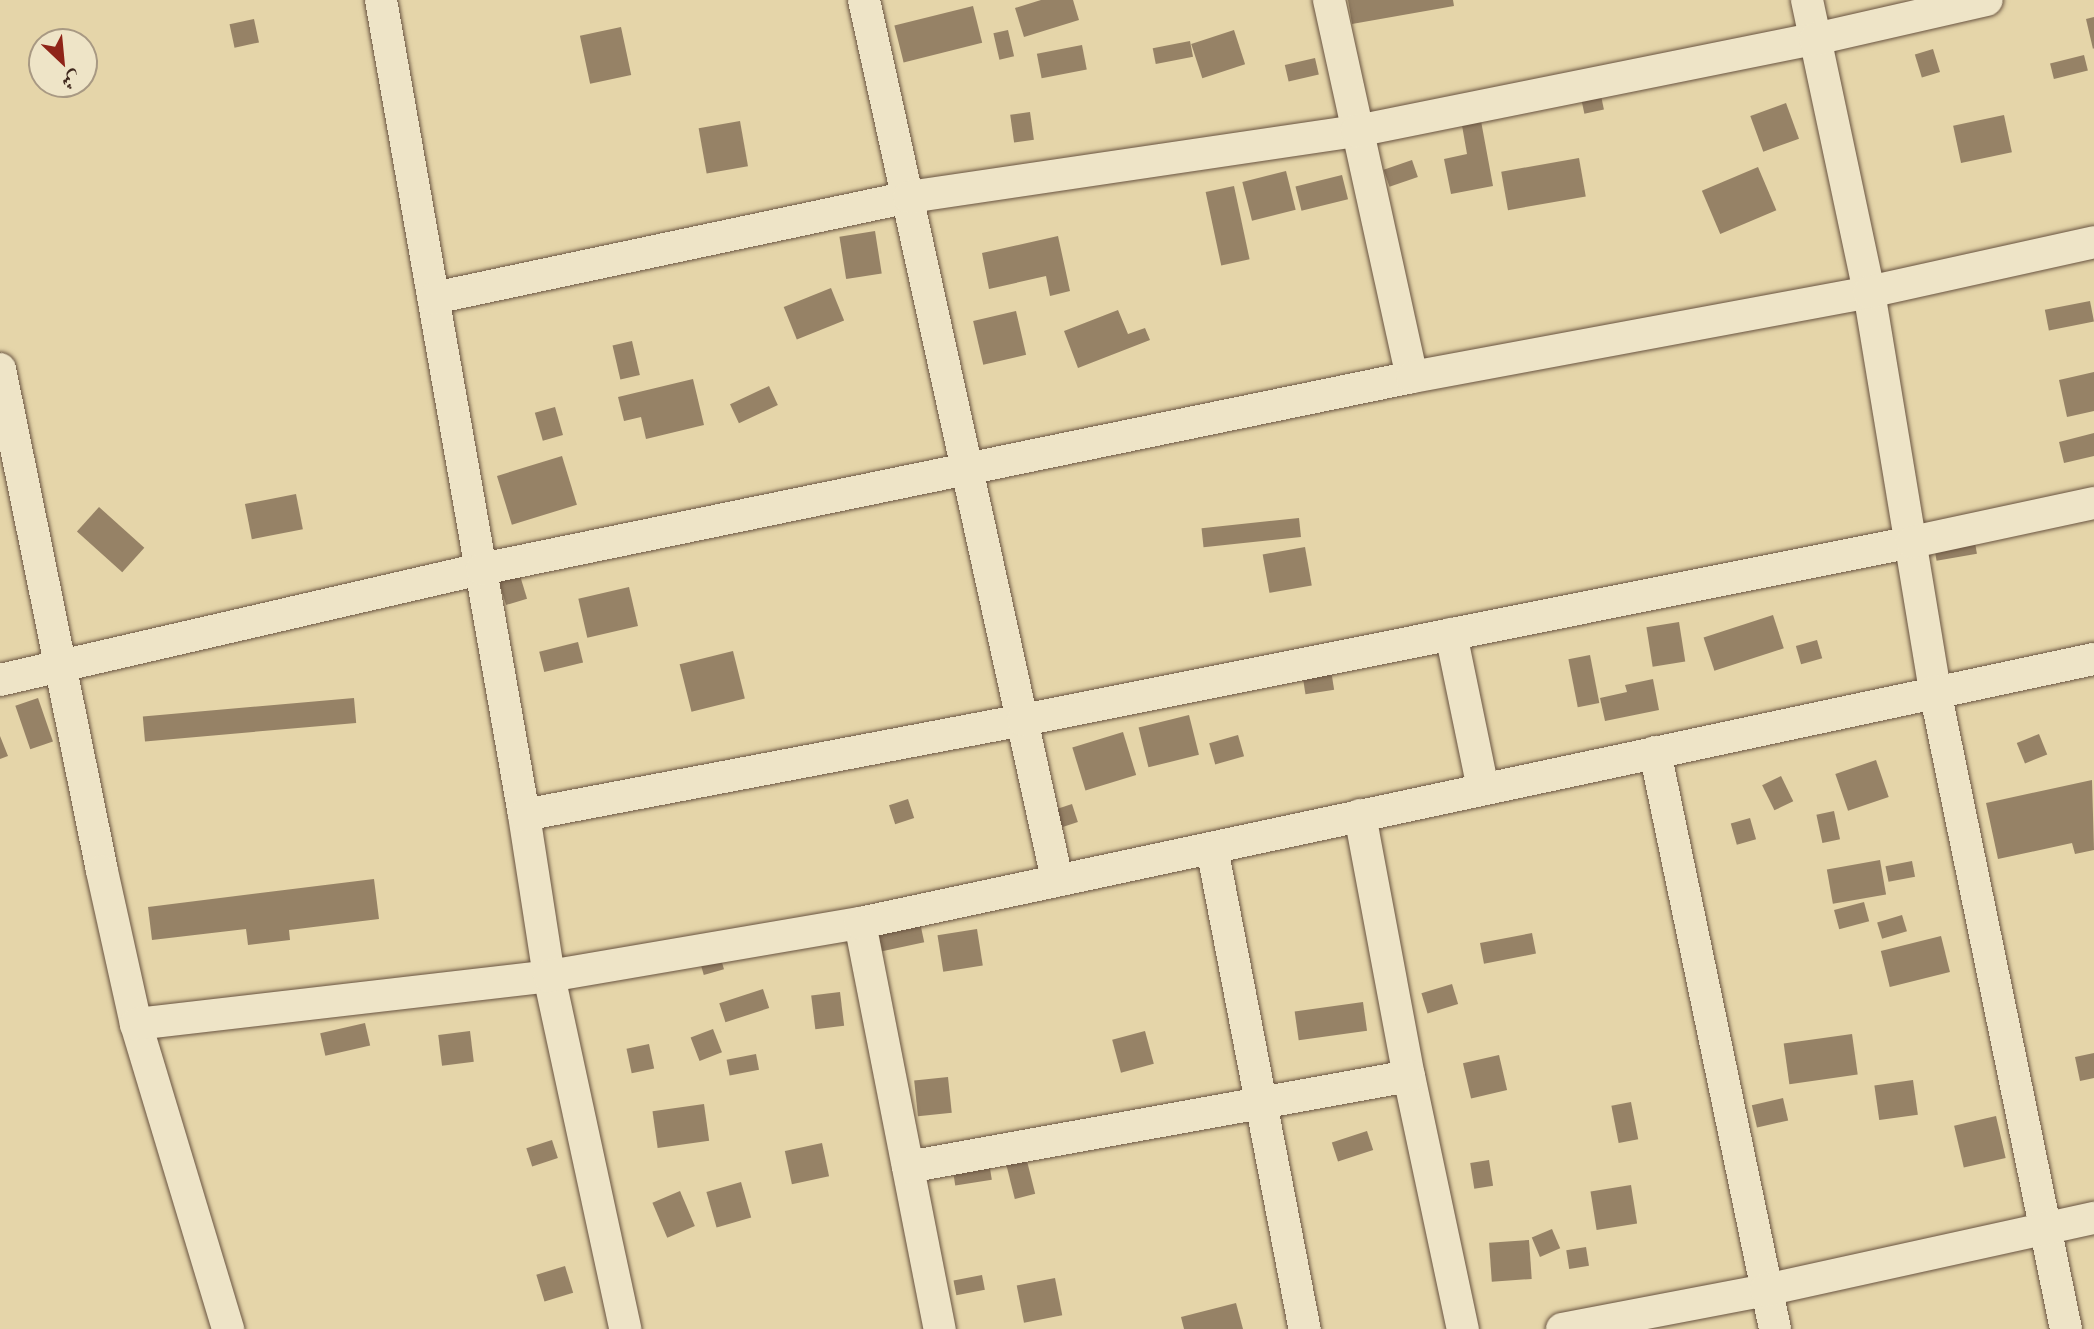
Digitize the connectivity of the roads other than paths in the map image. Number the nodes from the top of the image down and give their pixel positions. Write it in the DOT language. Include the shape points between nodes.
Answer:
graph roads {
  1 [pos="382,0"];
  2 [pos="864,0"];
  3 [pos="1329,0"];
  4 [pos="1807,0"];
  5 [pos="1987,0"];
  6 [pos="1815,39"];
  7 [pos="1357,131"];
  8 [pos="909,197"];
  9 [pos="2094,242"];
  10 [pos="1869,292"];
  11 [pos="434,298"];
  12 [pos="0,369"];
  13 [pos="1412,377"];
  14 [pos="4,411"];
  15 [pos="966,471"];
  16 [pos="2094,503"];
  17 [pos="1912,542"];
  18 [pos="482,569"];
  19 [pos="1451,634"];
  20 [pos="2094,659"];
  21 [pos="60,665"];
  22 [pos="0,680"];
  23 [pos="1936,691"];
  24 [pos="1023,720"];
  25 [pos="1655,752"];
  26 [pos="1483,789"];
  27 [pos="524,815"];
  28 [pos="1360,815"];
  29 [pos="1212,848"];
  30 [pos="1057,879"];
  31 [pos="860,923"];
  32 [pos="549,976"];
  33 [pos="136,1024"];
  34 [pos="1409,1076"];
  35 [pos="1261,1105"];
  36 [pos="908,1167"];
  37 [pos="2094,1217"];
  38 [pos="2046,1229"];
  39 [pos="1766,1290"];
  40 [pos="228,1329"];
  41 [pos="625,1329"];
  42 [pos="940,1329"];
  43 [pos="1305,1329"];
  44 [pos="1463,1329"];
  45 [pos="1562,1329"];
  46 [pos="1774,1329"];
  47 [pos="2066,1329"];
  1 -- 11 [label="street"];
  2 -- 8 [label="street"];
  3 -- 7 [label="street"];
  4 -- 6 [label="street"];
  5 -- 6 [label="street"];
  6 -- 7 [label="street"];
  6 -- 10 [label="street"];
  7 -- 8 [label="street"];
  7 -- 13 [label="street"];
  8 -- 11 [label="street"];
  8 -- 15 [label="street"];
  9 -- 10 [label="street"];
  10 -- 13 [label="street"];
  10 -- 17 [label="street"];
  11 -- 18 [label="street"];
  12 -- 14 [label="street"];
  13 -- 15 [label="street"];
  14 -- 21 [label="street"];
  15 -- 18 [label="street"];
  15 -- 24 [label="street"];
  16 -- 17 [label="street"];
  17 -- 19 [label="street"];
  17 -- 23 [label="street"];
  18 -- 21 [label="street"];
  18 -- 27 [label="street"];
  19 -- 24 [label="street"];
  19 -- 26 [label="street"];
  20 -- 23 [label="street"];
  21 -- 22 [label="street"];
  21 -- 33 [label="street"];
  23 -- 25 [label="street"];
  23 -- 38 [label="street"];
  24 -- 27 [label="street"];
  24 -- 30 [label="street"];
  25 -- 26 [label="street"];
  25 -- 39 [label="street"];
  26 -- 28 [label="street"];
  27 -- 32 [label="street"];
  28 -- 29 [label="street"];
  28 -- 34 [label="street"];
  29 -- 30 [label="street"];
  29 -- 35 [label="street"];
  30 -- 31 [label="street"];
  31 -- 32 [label="street"];
  31 -- 36 [label="street"];
  32 -- 33 [label="street"];
  32 -- 41 [label="street"];
  33 -- 40 [label="street"];
  34 -- 35 [label="street"];
  34 -- 44 [label="street"];
  35 -- 36 [label="street"];
  35 -- 43 [label="street"];
  36 -- 42 [label="street"];
  37 -- 38 [label="street"];
  38 -- 39 [label="street"];
  38 -- 47 [label="street"];
  39 -- 45 [label="street"];
  39 -- 46 [label="street"];
}
